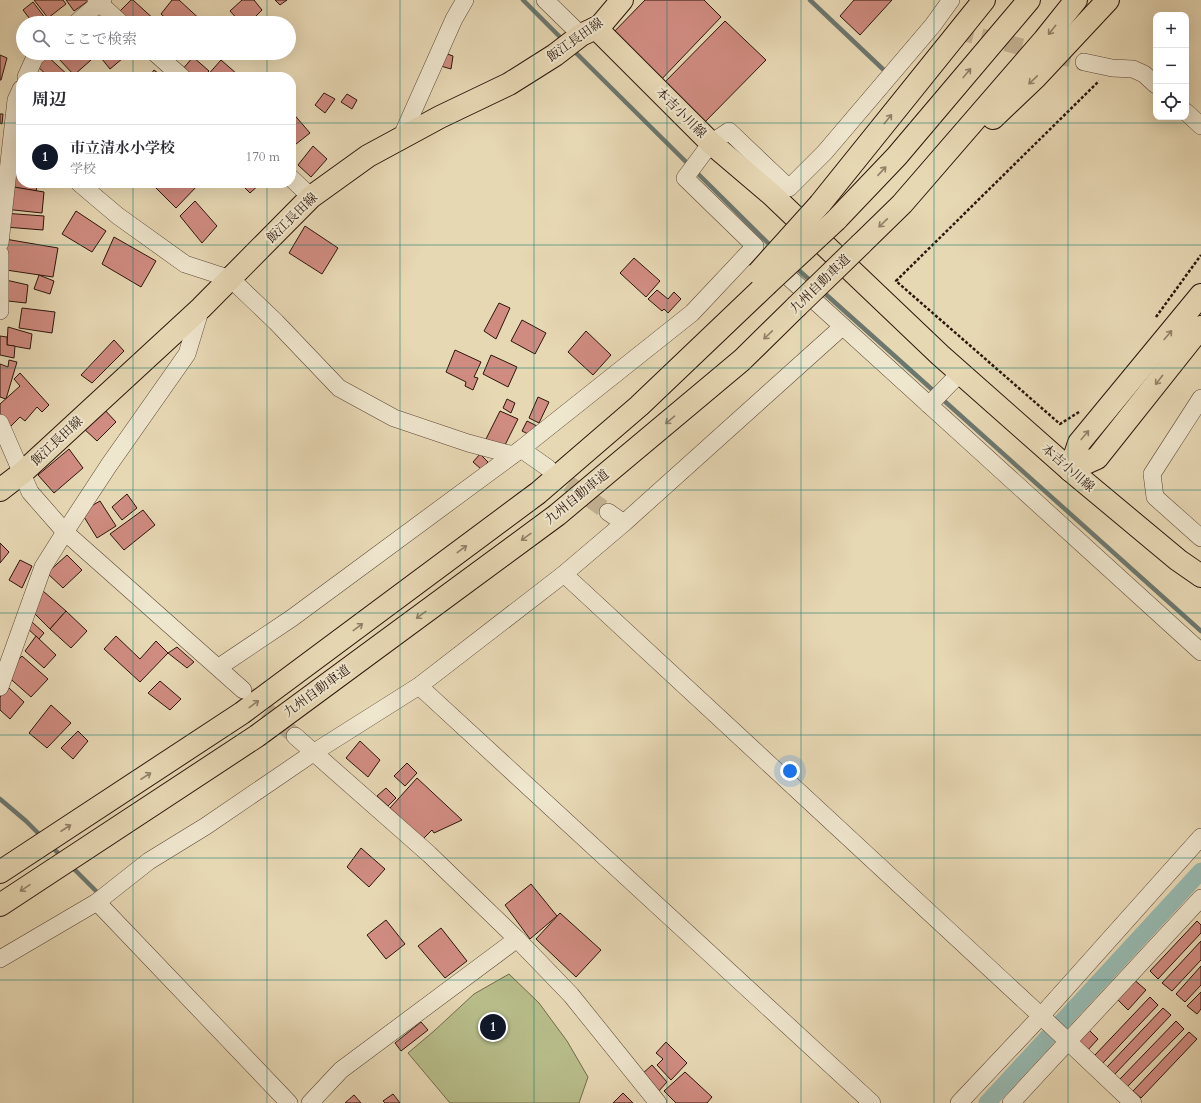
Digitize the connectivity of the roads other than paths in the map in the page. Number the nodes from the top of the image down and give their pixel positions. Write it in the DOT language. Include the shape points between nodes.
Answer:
graph roads {
  1 [pos="465,0"];
  2 [pos="545,0"];
  3 [pos="622,0"];
  4 [pos="951,0"];
  5 [pos="984,0"];
  6 [pos="1029,0"];
  7 [pos="1076,0"];
  8 [pos="1108,0"];
  9 [pos="99,1"];
  10 [pos="83,16"];
  11 [pos="114,16"];
  12 [pos="933,25"];
  13 [pos="589,31"];
  14 [pos="957,31"];
  15 [pos="34,60"];
  16 [pos="163,60"];
  17 [pos="1084,62"];
  18 [pos="28,72"];
  19 [pos="176,72"];
  20 [pos="1155,84"];
  21 [pos="16,100"];
  22 [pos="1189,115"];
  23 [pos="1201,126"];
  24 [pos="401,138"];
  25 [pos="16,142"];
  26 [pos="711,143"];
  27 [pos="296,183"];
  28 [pos="85,188"];
  29 [pos="311,197"];
  30 [pos="902,204"];
  31 [pos="0,236"];
  32 [pos="755,246"];
  33 [pos="0,254"];
  34 [pos="231,279"];
  35 [pos="762,279"];
  36 [pos="1201,295"];
  37 [pos="201,308"];
  38 [pos="0,310"];
  39 [pos="842,327"];
  40 [pos="1201,327"];
  41 [pos="960,373"];
  42 [pos="1201,398"];
  43 [pos="929,405"];
  44 [pos="0,423"];
  45 [pos="517,452"];
  46 [pos="548,468"];
  47 [pos="1070,470"];
  48 [pos="22,473"];
  49 [pos="0,490"];
  50 [pos="608,512"];
  51 [pos="624,524"];
  52 [pos="65,532"];
  53 [pos="1201,538"];
  54 [pos="564,574"];
  55 [pos="1201,576"];
  56 [pos="1201,652"];
  57 [pos="219,667"];
  58 [pos="418,686"];
  59 [pos="0,687"];
  60 [pos="243,690"];
  61 [pos="295,736"];
  62 [pos="313,753"];
  63 [pos="1201,837"];
  64 [pos="0,872"];
  65 [pos="1201,898"];
  66 [pos="96,902"];
  67 [pos="0,905"];
  68 [pos="517,939"];
  69 [pos="0,959"];
  70 [pos="1041,1016"];
  71 [pos="1068,1042"];
  72 [pos="289,1103"];
  73 [pos="310,1103"];
  74 [pos="658,1103"];
  75 [pos="872,1103"];
  76 [pos="959,1103"];
  77 [pos="1011,1103"];
  78 [pos="1133,1103"];
  1 -- 24 [label="street"];
  2 -- 13 [label="street"];
  3 -- 13 [label="main road, 飯江長田線" via="600,26"];
  4 -- 12 [label="street"];
  35 -- 5 [label="main road, one-way, bridge"];
  35 -- 6 [label="main road, 九州自動車道, one-way, bridge" via="836,220 897,156"];
  7 -- 30 [label="main road, 九州自動車道, one-way"];
  8 -- 30 [label="main road, one-way" via="1036,77"];
  9 -- 10 [label="street"];
  9 -- 11 [label="street"];
  12 -- 14 [label="street"];
  12 -- 26 [label="street" via="825,152 789,188 729,131"];
  13 -- 24 [label="main road, 飯江長田線" via="509,84"];
  13 -- 26 [label="main road, 本吉小川線"];
  15 -- 18 [label="street"];
  16 -- 19 [label="street"];
  17 -- 20 [label="street" via="1132,69 1144,74"];
  21 -- 25 [label="street"];
  22 -- 23 [label="street"];
  24 -- 29 [label="main road, 飯江長田線" via="368,156"];
  25 -- 31 [label="street"];
  26 -- 32 [label="street" via="685,178"];
  26 -- 41 [label="main road, 本吉小川線" via="771,194"];
  27 -- 29 [label="street"];
  28 -- 34 [label="street" via="118,216 185,264"];
  29 -- 34 [label="main road, 飯江長田線"];
  30 -- 67 [label="main road, 九州自動車道, one-way, bridge" via="742,360 557,515 257,736"];
  32 -- 39 [label="street"];
  32 -- 45 [label="street" via="692,313"];
  33 -- 38 [label="street"];
  34 -- 37 [label="main road, 飯江長田線"];
  34 -- 45 [label="street" via="339,388 394,418 468,443"];
  64 -- 35 [label="main road, 九州自動車道, one-way" via="242,713 538,493 639,406"];
  47 -- 36 [label="main road, one-way" via="1079,443"];
  37 -- 48 [label="main road, 飯江長田線"];
  37 -- 52 [label="street" via="187,354"];
  39 -- 43 [label="street"];
  39 -- 51 [label="street"];
  40 -- 47 [label="main road, one-way" via="1097,458"];
  41 -- 43 [label="street"];
  41 -- 47 [label="main road, 本吉小川線"];
  42 -- 53 [label="street" via="1152,474 1155,497"];
  43 -- 56 [label="street"];
  44 -- 48 [label="street"];
  45 -- 46 [label="street"];
  45 -- 57 [label="street" via="292,618"];
  47 -- 55 [label="main road, 本吉小川線" via="1178,560"];
  48 -- 49 [label="main road, 飯江長田線"];
  48 -- 52 [label="street" via="30,492"];
  50 -- 51 [label="street"];
  51 -- 54 [label="street"];
  52 -- 57 [label="street"];
  52 -- 59 [label="street" via="44,567"];
  54 -- 58 [label="street"];
  54 -- 70 [label="street"];
  57 -- 60 [label="street"];
  58 -- 62 [label="street"];
  58 -- 75 [label="street"];
  61 -- 62 [label="street"];
  62 -- 66 [label="street" via="206,826 149,861"];
  62 -- 68 [label="street" via="429,854"];
  63 -- 70 [label="street"];
  65 -- 71 [label="street"];
  66 -- 69 [label="street"];
  66 -- 72 [label="street"];
  68 -- 73 [label="street" via="341,1070"];
  68 -- 74 [label="street" via="571,995"];
  70 -- 71 [label="street"];
  70 -- 76 [label="street"];
  71 -- 77 [label="street"];
  71 -- 78 [label="street"];
}
